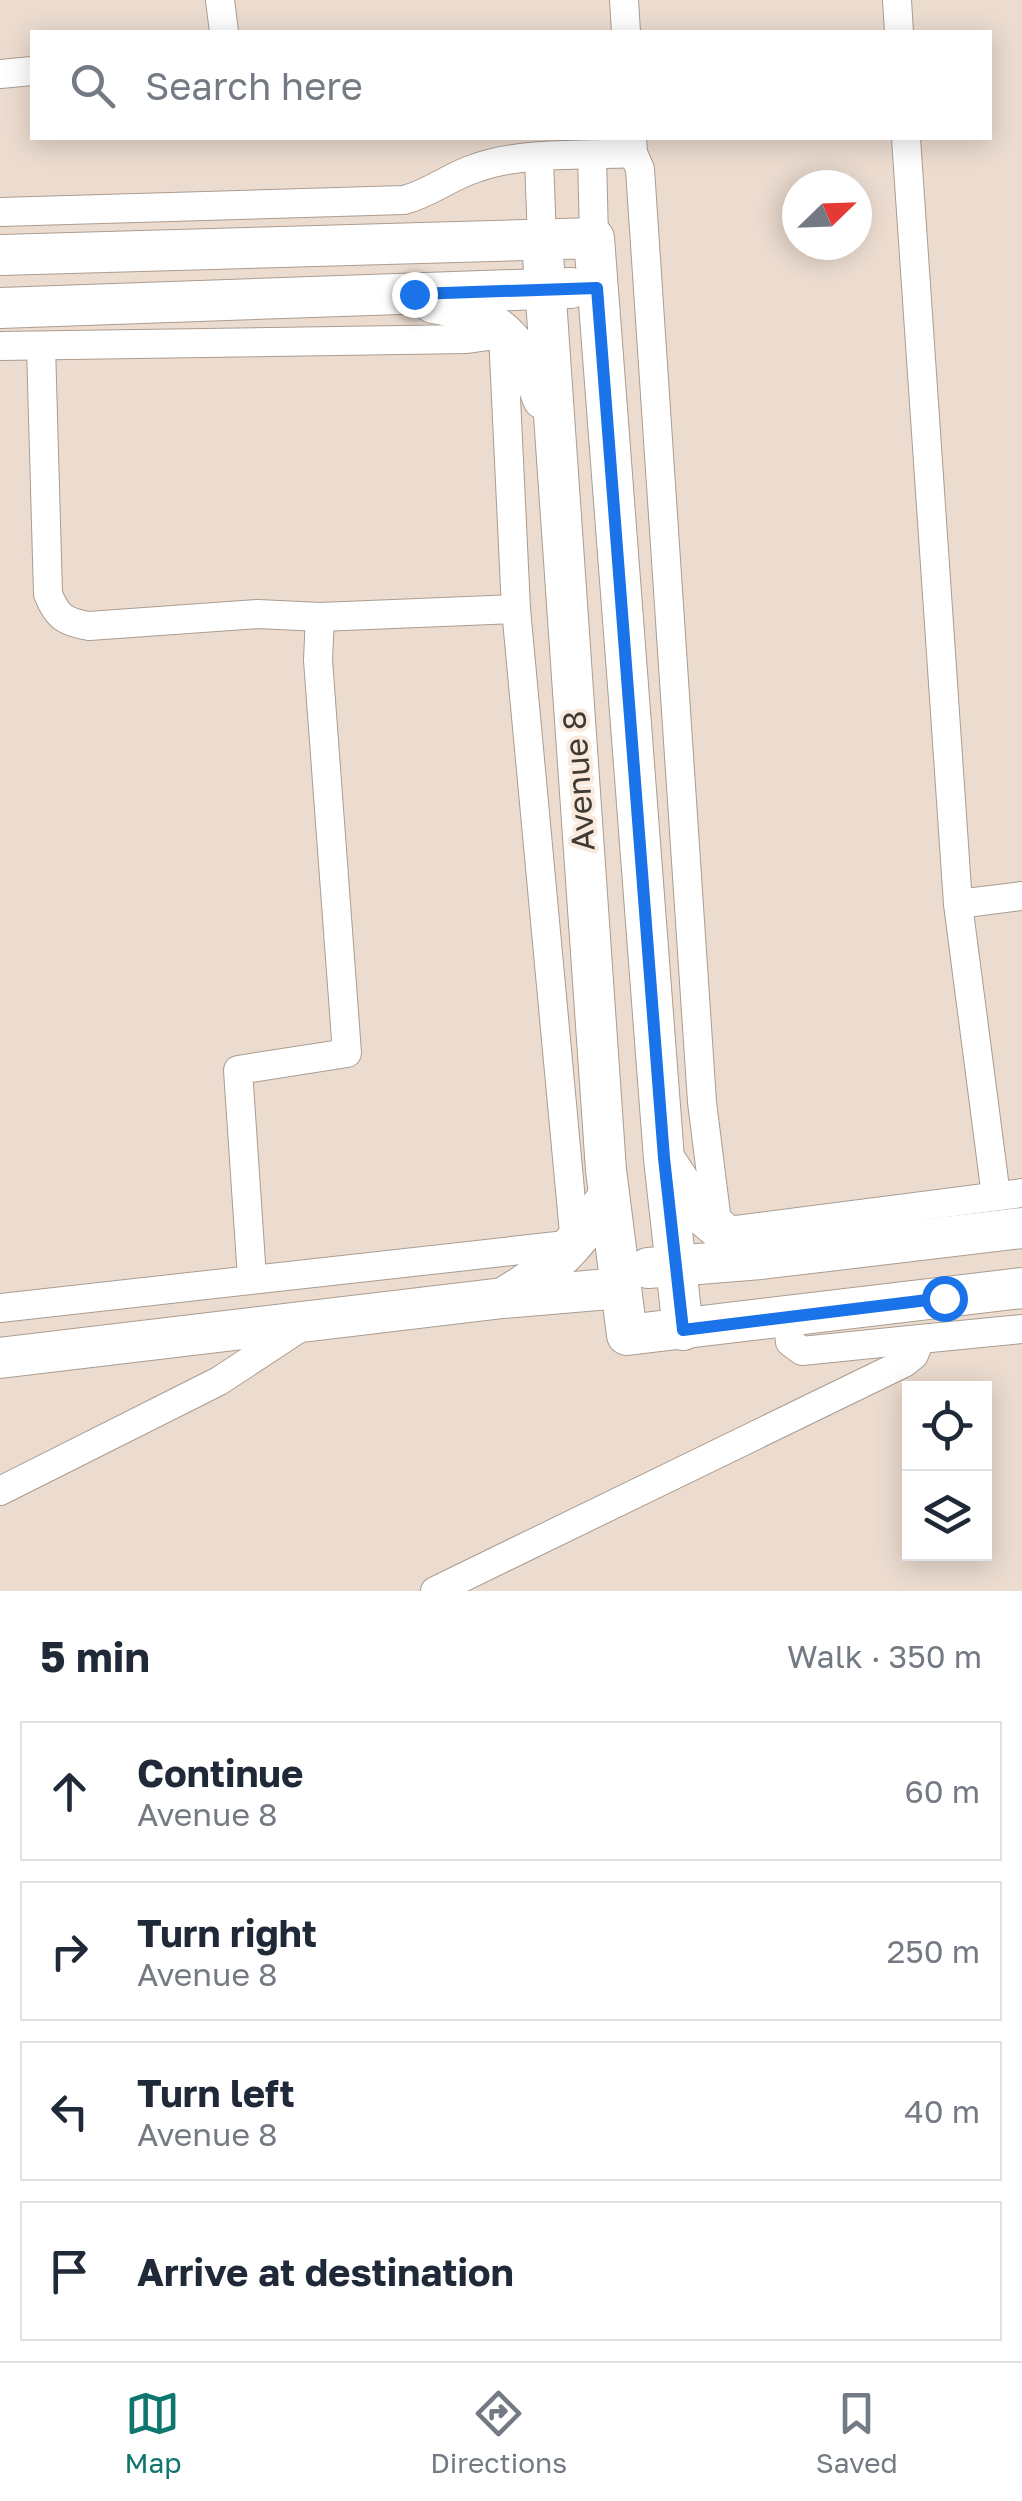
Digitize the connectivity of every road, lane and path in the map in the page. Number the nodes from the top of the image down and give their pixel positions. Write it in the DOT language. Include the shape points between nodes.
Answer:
graph roads {
  1 [pos="220,0"];
  2 [pos="624,0"];
  3 [pos="897,0"];
  4 [pos="224,30"];
  5 [pos="626,30"];
  6 [pos="899,30"];
  7 [pos="30,71"];
  8 [pos="0,74"];
  9 [pos="906,140"];
  10 [pos="633,146"];
  11 [pos="592,156"];
  12 [pos="539,158"];
  13 [pos="0,212"];
  14 [pos="594,238"];
  15 [pos="542,241"];
  16 [pos="0,255"];
  17 [pos="597,288"];
  18 [pos="545,289"];
  19 [pos="380,295"];
  20 [pos="0,308"];
  21 [pos="503,334"];
  22 [pos="0,346"];
  23 [pos="42,346"];
  24 [pos="555,432"];
  25 [pos="516,608"];
  26 [pos="320,617"];
  27 [pos="1022,896"];
  28 [pos="958,904"];
  29 [pos="664,1158"];
  30 [pos="1009,1194"];
  31 [pos="610,1195"];
  32 [pos="1022,1228"];
  33 [pos="719,1231"];
  34 [pos="575,1244"];
  35 [pos="755,1259"];
  36 [pos="674,1266"];
  37 [pos="252,1278"];
  38 [pos="620,1280"];
  39 [pos="1022,1288"];
  40 [pos="503,1298"];
  41 [pos="0,1308"];
  42 [pos="787,1317"];
  43 [pos="312,1320"];
  44 [pos="1022,1329"];
  45 [pos="683,1330"];
  46 [pos="920,1339"];
  47 [pos="0,1358"];
  48 [pos="0,1491"];
  49 [pos="435,1591"];
  1 -- 4 [label="street"];
  2 -- 5 [label="street"];
  3 -- 6 [label="street"];
  7 -- 8 [label="street"];
  9 -- 28 [label="street"];
  10 -- 11 [label="street"];
  10 -- 33 [label="street" via="640,169 702,1102"];
  11 -- 12 [label="street"];
  11 -- 14 [label="street"];
  12 -- 13 [label="street" via="475,168 404,200"];
  12 -- 15 [label="street"];
  14 -- 15 [label="main road"];
  14 -- 17 [label="main road, Avenue 8"];
  15 -- 16 [label="main road"];
  15 -- 18 [label="main road, Avenue 8"];
  17 -- 18 [label="main road"];
  17 -- 29 [label="main road, Avenue 8"];
  18 -- 19 [label="main road"];
  18 -- 24 [label="main road, Avenue 8"];
  19 -- 20 [label="main road"];
  19 -- 21 [label="main road" via="454,306 479,314"];
  21 -- 23 [label="street"];
  21 -- 24 [label="main road" via="525,356"];
  21 -- 25 [label="street"];
  22 -- 23 [label="street"];
  23 -- 26 [label="street" via="48,594 55,612 66,622 89,626 258,614"];
  24 -- 31 [label="main road, Avenue 8"];
  25 -- 26 [label="street"];
  25 -- 34 [label="street"];
  26 -- 37 [label="street" via="347,1052 238,1070"];
  27 -- 28 [label="street"];
  28 -- 30 [label="street"];
  29 -- 33 [label="main road, Avenue 8"];
  29 -- 36 [label="main road, Avenue 8"];
  30 -- 33 [label="street"];
  31 -- 34 [label="main road"];
  31 -- 38 [label="main road, Avenue 8"];
  32 -- 35 [label="main road"];
  33 -- 35 [label="main road, Avenue 8"];
  34 -- 37 [label="street"];
  34 -- 40 [label="main road"];
  35 -- 36 [label="main road"];
  36 -- 38 [label="main road"];
  36 -- 45 [label="main road, Avenue 8"];
  37 -- 41 [label="street"];
  38 -- 40 [label="main road"];
  38 -- 45 [label="main road, Avenue 8" via="627,1336"];
  39 -- 42 [label="main road, Avenue 8"];
  40 -- 43 [label="main road"];
  42 -- 45 [label="main road, Avenue 8"];
  42 -- 46 [label="street" via="790,1342 802,1350"];
  43 -- 47 [label="main road"];
  43 -- 48 [label="street" via="219,1381"];
  44 -- 46 [label="street"];
  46 -- 49 [label="street" via="904,1363"];
}
